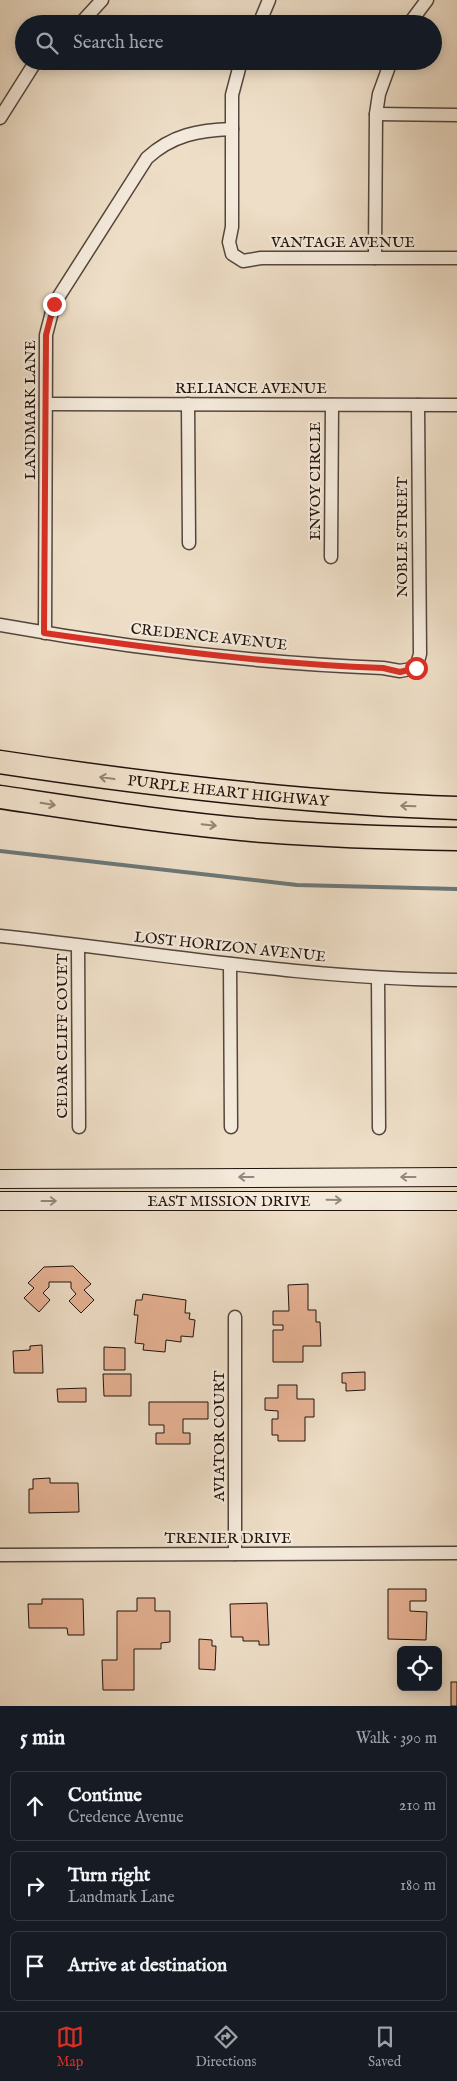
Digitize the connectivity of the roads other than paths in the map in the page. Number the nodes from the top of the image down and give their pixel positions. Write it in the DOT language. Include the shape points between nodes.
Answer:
graph roads {
  1 [pos="102,0"];
  2 [pos="269,0"];
  3 [pos="427,0"];
  4 [pos="88,15"];
  5 [pos="263,15"];
  6 [pos="416,15"];
  7 [pos="30,70"];
  8 [pos="239,70"];
  9 [pos="388,70"];
  10 [pos="376,114"];
  11 [pos="457,115"];
  12 [pos="0,118"];
  13 [pos="232,129"];
  14 [pos="375,258"];
  15 [pos="457,258"];
  16 [pos="46,404"];
  17 [pos="188,404"];
  18 [pos="332,404"];
  19 [pos="418,405"];
  20 [pos="457,405"];
  21 [pos="189,543"];
  22 [pos="331,557"];
  23 [pos="0,625"];
  24 [pos="44,633"];
  25 [pos="416,668"];
  26 [pos="0,762"];
  27 [pos="0,797"];
  28 [pos="457,808"];
  29 [pos="457,838"];
  30 [pos="0,936"];
  31 [pos="78,946"];
  32 [pos="230,964"];
  33 [pos="378,978"];
  34 [pos="457,980"];
  35 [pos="79,1127"];
  36 [pos="231,1127"];
  37 [pos="379,1128"];
  38 [pos="457,1177"];
  39 [pos="0,1179"];
  40 [pos="457,1192"];
  41 [pos="0,1201"];
  42 [pos="362,1201"];
  43 [pos="457,1201"];
  44 [pos="235,1317"];
  45 [pos="457,1553"];
  46 [pos="235,1554"];
  47 [pos="0,1555"];
  1 -- 4 [label="street"];
  2 -- 5 [label="street"];
  3 -- 6 [label="street"];
  7 -- 12 [label="street"];
  8 -- 13 [label="street" via="232,95"];
  9 -- 10 [label="street"];
  10 -- 11 [label="street"];
  10 -- 14 [label="street"];
  13 -- 14 [label="street, VANTAGE AVENUE" via="232,227 229,242 232,254 243,261 261,258"];
  13 -- 16 [label="street, LANDMARK LANE" via="192,133 177,138 156,150 137,172 54,304 46,335"];
  14 -- 15 [label="street, VANTAGE AVENUE"];
  16 -- 17 [label="street, RELIANCE AVENUE"];
  16 -- 24 [label="street, LANDMARK LANE"];
  17 -- 18 [label="street, RELIANCE AVENUE"];
  17 -- 21 [label="street"];
  18 -- 19 [label="street, RELIANCE AVENUE"];
  18 -- 22 [label="street, ENVOY CIRCLE"];
  19 -- 20 [label="street, RELIANCE AVENUE"];
  19 -- 25 [label="street, NOBLE STREET" via="420,654"];
  23 -- 24 [label="street, CREDENCE AVENUE"];
  24 -- 25 [label="street, CREDENCE AVENUE" via="247,659 383,668 400,672"];
  28 -- 26 [label="highway, PURPLE HEART HIGHWAY, one-way" via="266,798"];
  27 -- 29 [label="highway, one-way" via="263,831 384,838"];
  30 -- 31 [label="street, LOST HORIZON AVENUE"];
  31 -- 32 [label="street, LOST HORIZON AVENUE"];
  31 -- 35 [label="street, CEDAR CLIFF COUET"];
  32 -- 33 [label="street, LOST HORIZON AVENUE"];
  32 -- 36 [label="street"];
  33 -- 34 [label="street, LOST HORIZON AVENUE"];
  33 -- 37 [label="street"];
  38 -- 39 [label="street, EAST MISSION DRIVE, one-way"];
  40 -- 42 [label="street" via="393,1193"];
  41 -- 42 [label="street, EAST MISSION DRIVE, one-way"];
  42 -- 43 [label="street, EAST MISSION DRIVE"];
  44 -- 46 [label="street, AVIATOR COURT"];
  45 -- 46 [label="street, TRENIER DRIVE"];
  46 -- 47 [label="street, TRENIER DRIVE"];
}
